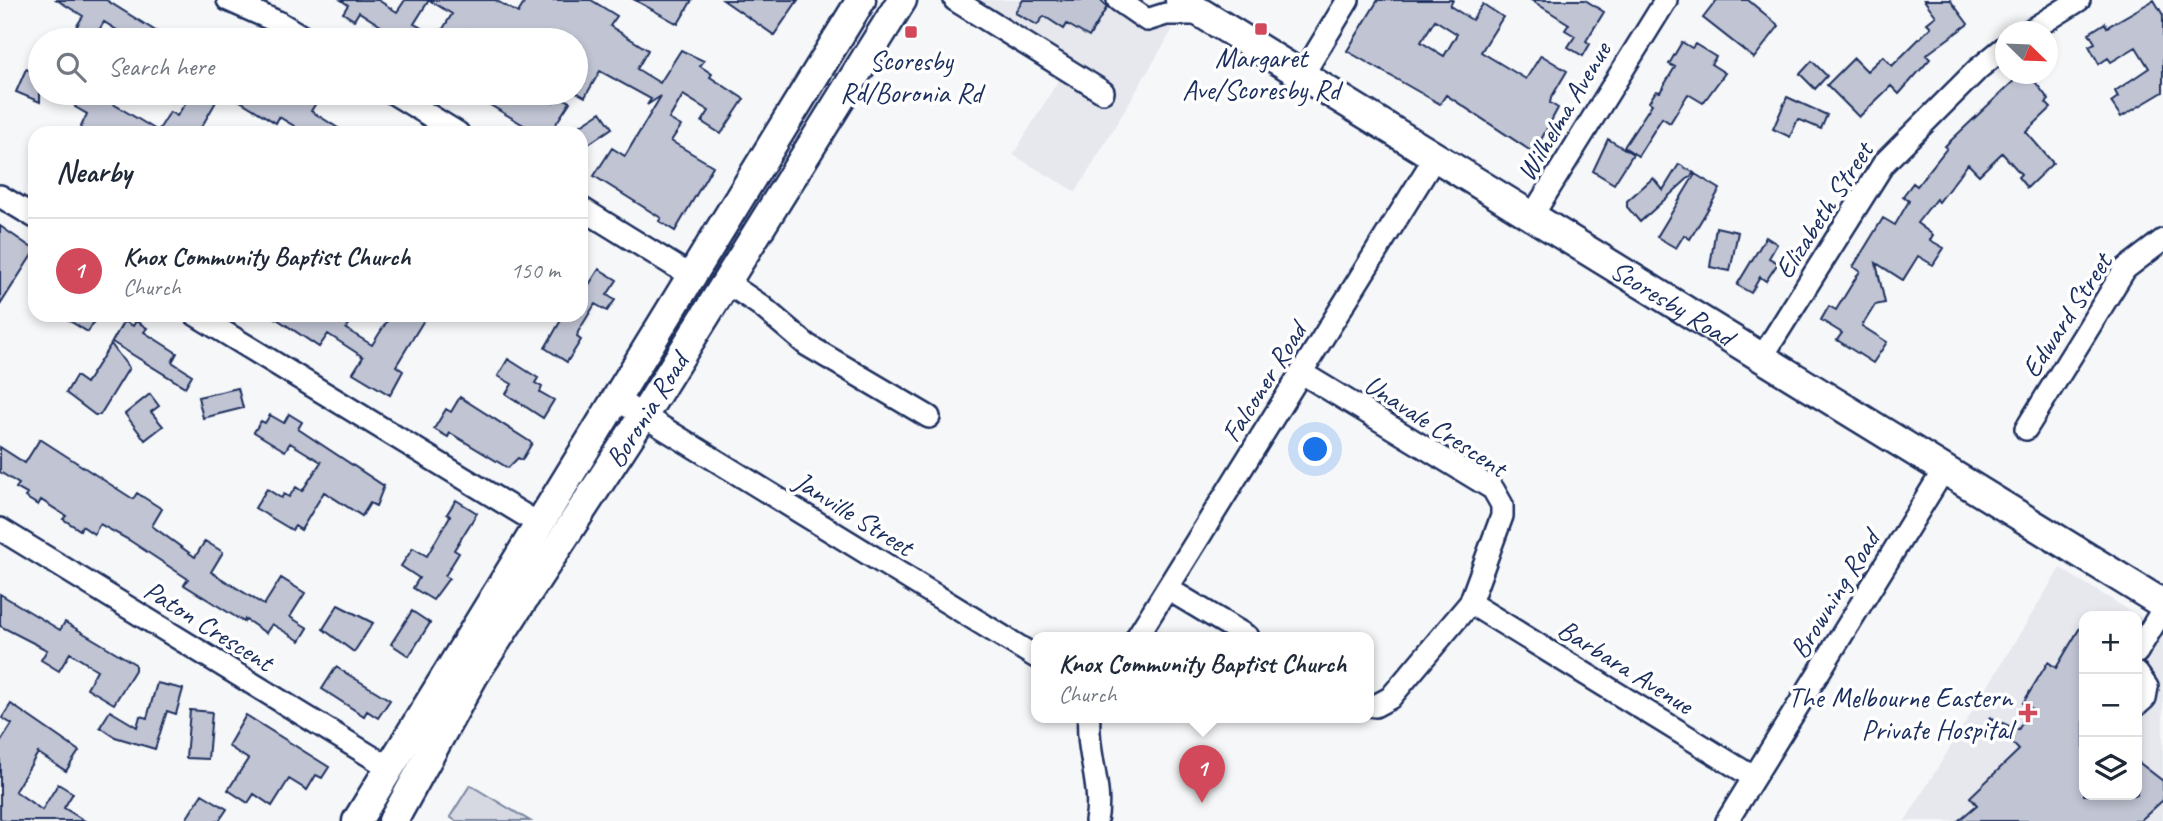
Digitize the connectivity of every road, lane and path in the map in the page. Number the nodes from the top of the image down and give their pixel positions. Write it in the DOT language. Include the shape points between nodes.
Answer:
graph roads {
  1 [pos="228,0"];
  2 [pos="861,0"];
  3 [pos="902,0"];
  4 [pos="955,0"];
  5 [pos="1118,0"];
  6 [pos="1348,0"];
  7 [pos="1666,0"];
  8 [pos="2079,0"];
  9 [pos="1190,7"];
  10 [pos="2046,21"];
  11 [pos="287,28"];
  12 [pos="1995,55"];
  13 [pos="1302,76"];
  14 [pos="1103,92"];
  15 [pos="412,105"];
  16 [pos="447,126"];
  17 [pos="1435,157"];
  18 [pos="0,196"];
  19 [pos="588,212"];
  20 [pos="28,213"];
  21 [pos="1532,216"];
  22 [pos="2163,240"];
  23 [pos="691,276"];
  24 [pos="726,282"];
  25 [pos="208,322"];
  26 [pos="1762,357"];
  27 [pos="1302,373"];
  28 [pos="616,399"];
  29 [pos="643,416"];
  30 [pos="929,417"];
  31 [pos="2026,429"];
  32 [pos="1945,468"];
  33 [pos="540,524"];
  34 [pos="0,529"];
  35 [pos="1168,589"];
  36 [pos="1470,603"];
  37 [pos="2163,607"];
  38 [pos="1140,632"];
  39 [pos="1240,632"];
  40 [pos="2142,643"];
  41 [pos="1031,654"];
  42 [pos="2142,680"];
  43 [pos="2142,701"];
  44 [pos="1374,706"];
  45 [pos="1089,723"];
  46 [pos="390,768"];
  47 [pos="1753,777"];
  48 [pos="357,821"];
  49 [pos="393,821"];
  50 [pos="1096,821"];
  51 [pos="1727,821"];
  1 -- 11 [label="street"];
  2 -- 23 [label="main road, Boronia Road"];
  3 -- 24 [label="main road, Boronia Road"];
  4 -- 14 [label="street"];
  5 -- 9 [label="street" via="1147,20"];
  6 -- 13 [label="street"];
  7 -- 21 [label="street, Wilhelma Avenue"];
  8 -- 10 [label="street"];
  9 -- 13 [label="main road, Scoresby Road"];
  12 -- 26 [label="street, Elizabeth Street" via="1884,163"];
  13 -- 17 [label="main road, Scoresby Road"];
  15 -- 16 [label="street"];
  17 -- 21 [label="main road, Scoresby Road"];
  17 -- 27 [label="street, Falconer Road"];
  18 -- 20 [label="street"];
  19 -- 23 [label="street"];
  21 -- 26 [label="main road, Scoresby Road"];
  22 -- 31 [label="street, Edward Street" via="2124,269"];
  23 -- 28 [label="main road, Boronia Road"];
  24 -- 29 [label="main road, Boronia Road"];
  24 -- 30 [label="street" via="807,345"];
  25 -- 33 [label="street"];
  26 -- 32 [label="main road, Scoresby Road"];
  27 -- 35 [label="street, Falconer Road"];
  27 -- 36 [label="street, Unavale Crescent" via="1493,489 1503,505 1502,516"];
  28 -- 29 [label="street, Janville Street"];
  28 -- 33 [label="main road, Boronia Road"];
  29 -- 41 [label="street, Janville Street"];
  29 -- 49 [label="main road, Boronia Road" via="487,655"];
  32 -- 37 [label="main road, Scoresby Road"];
  32 -- 47 [label="street, Browning Road"];
  33 -- 46 [label="main road, Boronia Road"];
  34 -- 46 [label="street, Paton Crescent"];
  35 -- 38 [label="street, Falconer Road"];
  35 -- 39 [label="street"];
  36 -- 44 [label="street, Unavale Crescent" via="1390,698"];
  36 -- 47 [label="street, Barbara Avenue"];
  37 -- 40 [label="street"];
  42 -- 43 [label="street" via="2147,687"];
  45 -- 50 [label="street" via="1088,748 1098,792"];
  46 -- 48 [label="main road, Boronia Road"];
  47 -- 51 [label="street, Browning Road"];
}
